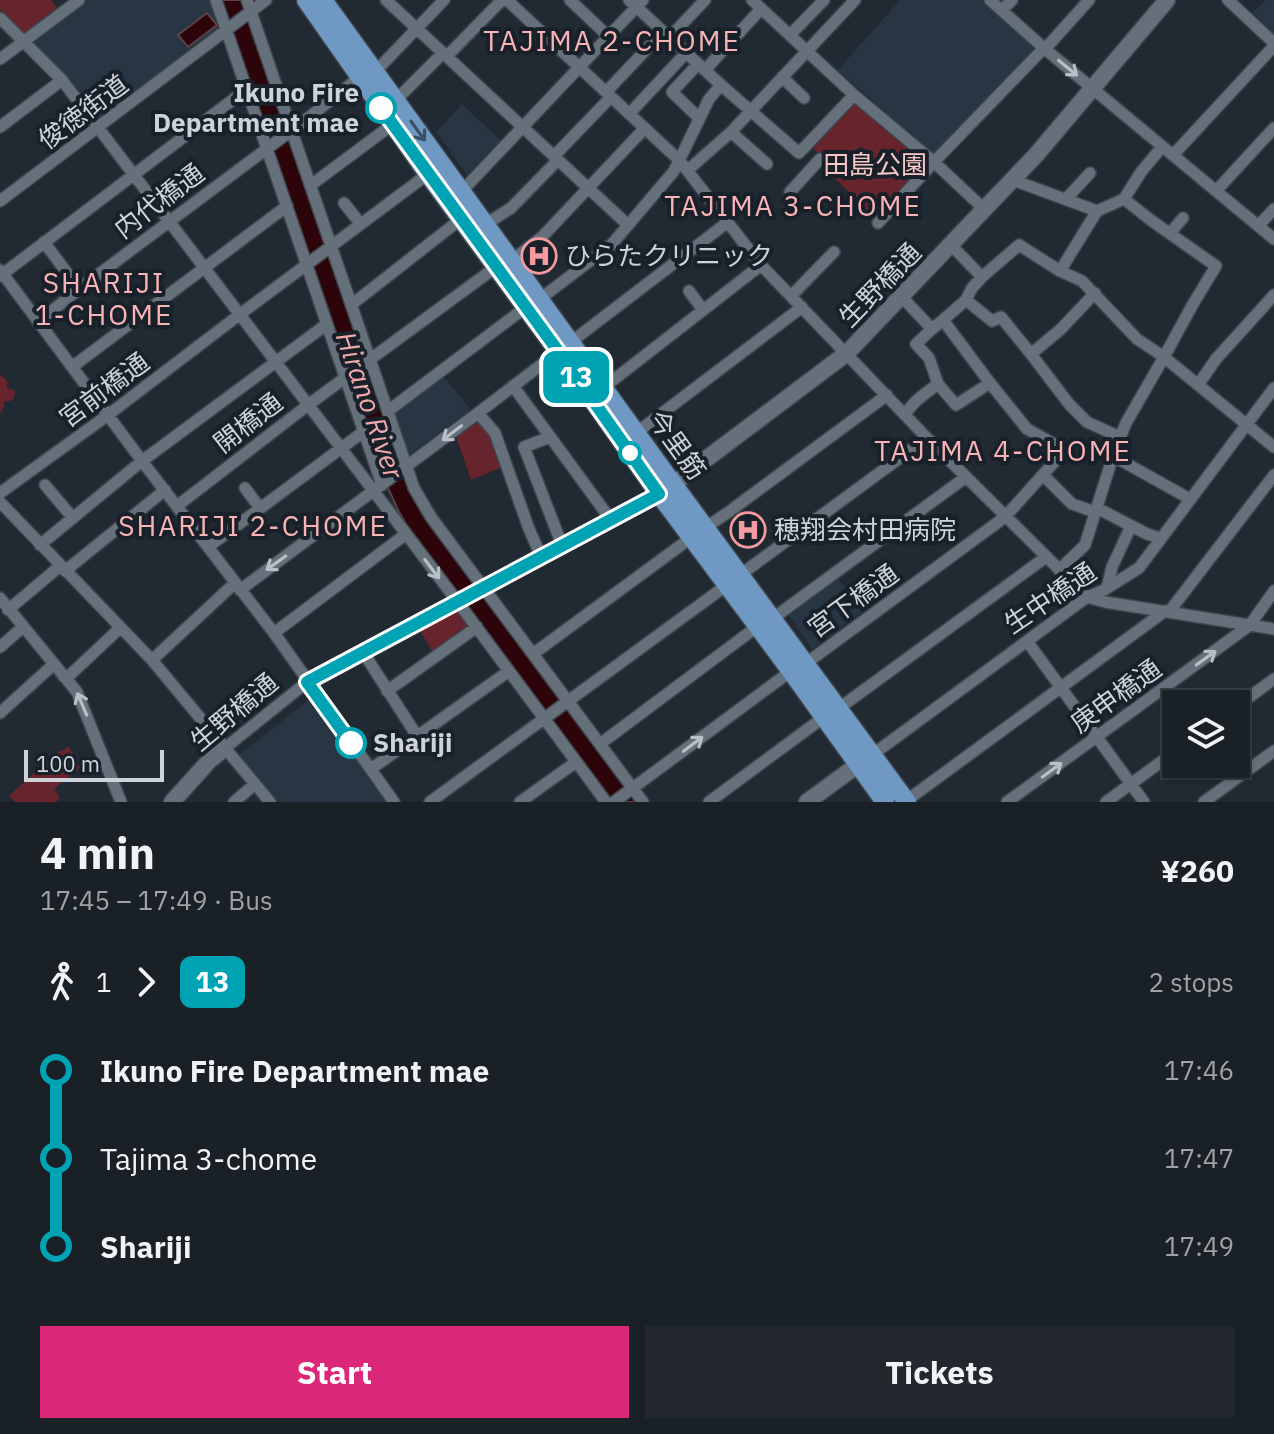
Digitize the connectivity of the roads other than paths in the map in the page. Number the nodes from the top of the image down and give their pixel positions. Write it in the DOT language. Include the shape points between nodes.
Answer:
graph roads {
  1 [pos="79,0"];
  2 [pos="216,0"];
  3 [pos="266,0"];
  4 [pos="306,0"];
  5 [pos="323,0"];
  6 [pos="386,0"];
  7 [pos="444,0"];
  8 [pos="504,0"];
  9 [pos="570,0"];
  10 [pos="705,0"];
  11 [pos="824,0"];
  12 [pos="855,0"];
  13 [pos="990,0"];
  14 [pos="1012,0"];
  15 [pos="1089,0"];
  16 [pos="1167,0"];
  17 [pos="1228,0"];
  18 [pos="636,2"];
  19 [pos="756,4"];
  20 [pos="249,8"];
  21 [pos="1002,10"];
  22 [pos="0,18"];
  23 [pos="417,29"];
  24 [pos="228,30"];
  25 [pos="666,35"];
  26 [pos="790,35"];
  27 [pos="608,36"];
  28 [pos="23,42"];
  29 [pos="1274,44"];
  30 [pos="1044,49"];
  31 [pos="806,51"];
  32 [pos="686,53"];
  33 [pos="445,54"];
  34 [pos="0,59"];
  35 [pos="579,67"];
  36 [pos="701,67"];
  37 [pos="368,74"];
  38 [pos="782,77"];
  39 [pos="62,80"];
  40 [pos="721,85"];
  41 [pos="1093,87"];
  42 [pos="247,89"];
  43 [pos="608,94"];
  44 [pos="854,95"];
  45 [pos="804,98"];
  46 [pos="396,100"];
  47 [pos="750,111"];
  48 [pos="629,114"];
  49 [pos="699,118"];
  50 [pos="393,124"];
  51 [pos="0,127"];
  52 [pos="98,128"];
  53 [pos="524,128"];
  54 [pos="645,128"];
  55 [pos="1274,128"];
  56 [pos="291,129"];
  57 [pos="731,132"];
  58 [pos="806,146"];
  59 [pos="268,147"];
  60 [pos="1162,147"];
  61 [pos="1174,154"];
  62 [pos="556,158"];
  63 [pos="679,160"];
  64 [pos="934,162"];
  65 [pos="767,164"];
  66 [pos="688,170"];
  67 [pos="1090,173"];
  68 [pos="133,174"];
  69 [pos="428,174"];
  70 [pos="1013,180"];
  71 [pos="311,185"];
  72 [pos="589,188"];
  73 [pos="462,191"];
  74 [pos="1216,191"];
  75 [pos="790,192"];
  76 [pos="1066,199"];
  77 [pos="1124,199"];
  78 [pos="0,201"];
  79 [pos="344,203"];
  80 [pos="287,206"];
  81 [pos="1274,209"];
  82 [pos="985,210"];
  83 [pos="1097,211"];
  84 [pos="1183,218"];
  85 [pos="461,219"];
  86 [pos="169,221"];
  87 [pos="728,222"];
  88 [pos="360,223"];
  89 [pos="878,223"];
  90 [pos="486,224"];
  91 [pos="628,225"];
  92 [pos="1258,226"];
  93 [pos="1170,233"];
  94 [pos="1274,239"];
  95 [pos="44,242"];
  96 [pos="951,245"];
  97 [pos="330,247"];
  98 [pos="834,252"];
  99 [pos="504,263"];
  100 [pos="308,264"];
  101 [pos="761,265"];
  102 [pos="204,267"];
  103 [pos="1060,271"];
  104 [pos="1,273"];
  105 [pos="982,277"];
  106 [pos="79,289"];
  107 [pos="689,291"];
  108 [pos="1095,293"];
  109 [pos="1274,295"];
  110 [pos="791,296"];
  111 [pos="901,296"];
  112 [pos="966,300"];
  113 [pos="533,303"];
  114 [pos="351,305"];
  115 [pos="802,307"];
  116 [pos="703,310"];
  117 [pos="239,315"];
  118 [pos="943,320"];
  119 [pos="38,322"];
  120 [pos="327,324"];
  121 [pos="932,329"];
  122 [pos="564,346"];
  123 [pos="847,353"];
  124 [pos="1031,354"];
  125 [pos="1164,357"];
  126 [pos="368,360"];
  127 [pos="275,362"];
  128 [pos="72,367"];
  129 [pos="346,377"];
  130 [pos="990,383"];
  131 [pos="938,384"];
  132 [pos="1198,385"];
  133 [pos="513,386"];
  134 [pos="603,388"];
  135 [pos="1274,388"];
  136 [pos="887,395"];
  137 [pos="308,405"];
  138 [pos="388,411"];
  139 [pos="478,413"];
  140 [pos="108,415"];
  141 [pos="905,415"];
  142 [pos="1246,425"];
  143 [pos="363,432"];
  144 [pos="636,433"];
  145 [pos="550,437"];
  146 [pos="1120,437"];
  147 [pos="927,438"];
  148 [pos="1274,447"];
  149 [pos="341,448"];
  150 [pos="1113,456"];
  151 [pos="142,461"];
  152 [pos="405,468"];
  153 [pos="1043,475"];
  154 [pos="1274,475"];
  155 [pos="966,477"];
  156 [pos="45,485"];
  157 [pos="380,487"];
  158 [pos="245,488"];
  159 [pos="666,489"];
  160 [pos="165,490"];
  161 [pos="0,493"];
  162 [pos="1190,499"];
  163 [pos="0,502"];
  164 [pos="177,506"];
  165 [pos="260,508"];
  166 [pos="1096,510"];
  167 [pos="1005,517"];
  168 [pos="73,518"];
  169 [pos="611,520"];
  170 [pos="1131,526"];
  171 [pos="699,533"];
  172 [pos="406,534"];
  173 [pos="1160,538"];
  174 [pos="40,545"];
  175 [pos="562,545"];
  176 [pos="208,547"];
  177 [pos="541,556"];
  178 [pos="1046,557"];
  179 [pos="62,568"];
  180 [pos="1059,570"];
  181 [pos="734,580"];
  182 [pos="237,586"];
  183 [pos="482,588"];
  184 [pos="1107,588"];
  185 [pos="1274,591"];
  186 [pos="1087,597"];
  187 [pos="0,598"];
  188 [pos="459,600"];
  189 [pos="8,610"];
  190 [pos="1167,612"];
  191 [pos="765,623"];
  192 [pos="1250,625"];
  193 [pos="23,627"];
  194 [pos="477,627"];
  195 [pos="120,628"];
  196 [pos="1274,629"];
  197 [pos="274,633"];
  198 [pos="1027,641"];
  199 [pos="0,647"];
  200 [pos="363,652"];
  201 [pos="533,654"];
  202 [pos="152,660"];
  203 [pos="54,664"];
  204 [pos="798,667"];
  205 [pos="509,671"];
  206 [pos="64,677"];
  207 [pos="1274,679"];
  208 [pos="307,682"];
  209 [pos="1062,688"];
  210 [pos="387,691"];
  211 [pos="1250,697"];
  212 [pos="567,702"];
  213 [pos="0,713"];
  214 [pos="831,713"];
  215 [pos="545,718"];
  216 [pos="417,736"];
  217 [pos="1097,737"];
  218 [pos="600,744"];
  219 [pos="225,748"];
  220 [pos="1274,751"];
  221 [pos="865,759"];
  222 [pos="1162,761"];
  223 [pos="576,762"];
  224 [pos="371,769"];
  225 [pos="255,784"];
  226 [pos="1131,784"];
  227 [pos="632,789"];
  228 [pos="121,802"];
  229 [pos="172,802"];
  230 [pos="234,802"];
  231 [pos="270,802"];
  232 [pos="394,802"];
  233 [pos="430,802"];
  234 [pos="520,802"];
  235 [pos="606,802"];
  236 [pos="614,802"];
  237 [pos="643,802"];
  238 [pos="709,802"];
  239 [pos="807,802"];
  240 [pos="885,802"];
  241 [pos="906,802"];
  242 [pos="1007,802"];
  243 [pos="1106,802"];
  244 [pos="1144,802"];
  245 [pos="1204,802"];
  1 -- 28 [label="street"];
  2 -- 24 [label="street"];
  3 -- 20 [label="street, 俊徳街道"];
  4 -- 37 [label="main road, 今里筋"];
  5 -- 37 [label="main road, 今里筋"];
  6 -- 23 [label="street"];
  7 -- 23 [label="street"];
  8 -- 33 [label="street"];
  8 -- 35 [label="street"];
  9 -- 27 [label="street"];
  10 -- 25 [label="street"];
  11 -- 26 [label="street"];
  12 -- 31 [label="street"];
  13 -- 21 [label="street"];
  14 -- 21 [label="street"];
  15 -- 30 [label="street"];
  16 -- 41 [label="street, 生野橋通"];
  17 -- 29 [label="street"];
  18 -- 25 [label="street"];
  18 -- 27 [label="street"];
  19 -- 26 [label="street"];
  19 -- 36 [label="street"];
  20 -- 24 [label="street, 俊徳街道"];
  20 -- 56 [label="street"];
  21 -- 30 [label="street"];
  22 -- 28 [label="street"];
  23 -- 33 [label="street"];
  23 -- 37 [label="street"];
  24 -- 42 [label="street"];
  24 -- 52 [label="street, 俊徳街道"];
  25 -- 32 [label="street"];
  25 -- 43 [label="street"];
  26 -- 31 [label="street"];
  27 -- 35 [label="street"];
  28 -- 34 [label="street"];
  28 -- 39 [label="street"];
  29 -- 61 [label="street"];
  30 -- 41 [label="street, one-way"];
  30 -- 64 [label="street"];
  31 -- 38 [label="street"];
  31 -- 44 [label="street"];
  32 -- 36 [label="street"];
  32 -- 48 [label="street"];
  33 -- 46 [label="street"];
  33 -- 53 [label="street"];
  35 -- 43 [label="street"];
  35 -- 53 [label="street"];
  36 -- 40 [label="street"];
  36 -- 49 [label="street" via="672,92"];
  37 -- 46 [label="main road, 今里筋"];
  37 -- 50 [label="main road, 今里筋"];
  37 -- 56 [label="street"];
  38 -- 45 [label="street"];
  38 -- 47 [label="street"];
  39 -- 51 [label="street"];
  39 -- 52 [label="street"];
  40 -- 47 [label="street"];
  40 -- 49 [label="street"];
  41 -- 60 [label="street"];
  41 -- 70 [label="street, 生野橋通"];
  42 -- 59 [label="street"];
  42 -- 68 [label="street"];
  43 -- 48 [label="street"];
  43 -- 62 [label="street"];
  44 -- 58 [label="street"];
  44 -- 64 [label="street"];
  46 -- 73 [label="main road, 今里筋, one-way"];
  47 -- 57 [label="street"];
  47 -- 58 [label="street" via="799,153"];
  48 -- 54 [label="street"];
  49 -- 63 [label="street"];
  50 -- 69 [label="main road, 今里筋"];
  50 -- 71 [label="street"];
  52 -- 68 [label="street"];
  52 -- 78 [label="street, 俊徳街道"];
  53 -- 62 [label="street"];
  53 -- 73 [label="street"];
  54 -- 63 [label="street"];
  54 -- 72 [label="street"];
  55 -- 74 [label="street"];
  56 -- 59 [label="street, 内代橋通"];
  56 -- 71 [label="street"];
  57 -- 65 [label="street"];
  57 -- 66 [label="street"];
  58 -- 75 [label="street" via="823,161"];
  59 -- 80 [label="street"];
  59 -- 86 [label="street, 内代橋通"];
  60 -- 61 [label="street"];
  60 -- 77 [label="street"];
  61 -- 74 [label="street"];
  62 -- 72 [label="street"];
  62 -- 90 [label="street" via="511,208"];
  63 -- 66 [label="street"];
  63 -- 91 [label="street"];
  64 -- 82 [label="street"];
  64 -- 89 [label="street"];
  66 -- 87 [label="street"];
  67 -- 76 [label="street"];
  68 -- 86 [label="street"];
  68 -- 95 [label="street"];
  69 -- 85 [label="main road, 今里筋"];
  69 -- 88 [label="street"];
  70 -- 76 [label="street"];
  70 -- 82 [label="street, 生野橋通"];
  71 -- 97 [label="street"];
  72 -- 91 [label="street"];
  72 -- 99 [label="street" via="542,237"];
  73 -- 90 [label="main road, 今里筋"];
  74 -- 92 [label="street"];
  76 -- 83 [label="street"];
  77 -- 83 [label="street"];
  77 -- 93 [label="street"];
  79 -- 88 [label="street"];
  80 -- 100 [label="street"];
  80 -- 102 [label="street"];
  81 -- 92 [label="street"];
  82 -- 96 [label="street, 生野橋通"];
  83 -- 103 [label="street"];
  84 -- 93 [label="street"];
  85 -- 99 [label="main road, 今里筋"];
  85 -- 114 [label="street"];
  86 -- 102 [label="street"];
  86 -- 106 [label="street, 内代橋通"];
  87 -- 101 [label="street"];
  87 -- 122 [label="street"];
  88 -- 97 [label="street"];
  90 -- 99 [label="main road, 今里筋"];
  91 -- 113 [label="street" via="612,244"];
  92 -- 94 [label="street"];
  93 -- 125 [label="street" via="1216,266"];
  95 -- 104 [label="street"];
  95 -- 106 [label="street"];
  96 -- 105 [label="street"];
  96 -- 111 [label="street, 生野橋通"];
  97 -- 100 [label="street, 宮前橋通"];
  97 -- 114 [label="street"];
  98 -- 110 [label="street"];
  99 -- 113 [label="main road, 今里筋"];
  99 -- 126 [label="street"];
  100 -- 117 [label="street, 宮前橋通"];
  100 -- 120 [label="street"];
  101 -- 110 [label="street"];
  101 -- 116 [label="street"];
  102 -- 117 [label="street"];
  102 -- 128 [label="street"];
  103 -- 105 [label="street" via="1019,245"];
  103 -- 108 [label="street"];
  104 -- 119 [label="street"];
  105 -- 112 [label="street"];
  106 -- 119 [label="street, 内代橋通"];
  107 -- 116 [label="street"];
  108 -- 124 [label="street"];
  108 -- 125 [label="street" via="1137,339"];
  109 -- 132 [label="street"];
  110 -- 115 [label="street"];
  111 -- 121 [label="street"];
  111 -- 123 [label="street, 生野橋通"];
  112 -- 118 [label="street"];
  112 -- 124 [label="street" via="992,321 1001,317"];
  113 -- 122 [label="main road, 今里筋"];
  113 -- 138 [label="street"];
  114 -- 126 [label="street"];
  115 -- 123 [label="street"];
  115 -- 144 [label="street"];
  116 -- 134 [label="street"];
  117 -- 127 [label="street"];
  117 -- 140 [label="street, 宮前橋通"];
  118 -- 121 [label="street"];
  118 -- 130 [label="street"];
  119 -- 128 [label="street"];
  120 -- 127 [label="street"];
  120 -- 129 [label="street"];
  121 -- 131 [label="street" via="916,344 929,358"];
  122 -- 133 [label="street"];
  122 -- 134 [label="main road, 今里筋"];
  122 -- 159 [label="main road, 今里筋"];
  123 -- 136 [label="street"];
  123 -- 159 [label="street, 生野橋通"];
  124 -- 146 [label="street" via="1087,422"];
  125 -- 132 [label="street"];
  125 -- 146 [label="street"];
  126 -- 129 [label="street, 開橋通"];
  126 -- 138 [label="street"];
  127 -- 137 [label="street"];
  127 -- 151 [label="street"];
  128 -- 140 [label="street"];
  129 -- 137 [label="street, 開橋通"];
  129 -- 143 [label="street"];
  130 -- 131 [label="street" via="956,405"];
  130 -- 153 [label="street, 宮下橋通" via="1027,429 1065,450"];
  131 -- 141 [label="street"];
  132 -- 142 [label="street"];
  133 -- 139 [label="street"];
  133 -- 145 [label="street"];
  134 -- 144 [label="main road, 今里筋"];
  135 -- 142 [label="street, 生中橋通"];
  136 -- 141 [label="street"];
  136 -- 171 [label="street"];
  137 -- 149 [label="street"];
  137 -- 164 [label="street, 開橋通"];
  138 -- 152 [label="street"];
  139 -- 152 [label="street, one-way"];
  139 -- 177 [label="street" via="495,433"];
  140 -- 151 [label="street"];
  140 -- 161 [label="street, 宮前橋通"];
  141 -- 147 [label="street"];
  142 -- 148 [label="street"];
  142 -- 162 [label="street, 生中橋通"];
  143 -- 149 [label="street"];
  143 -- 157 [label="street"];
  144 -- 159 [label="main road, 今里筋"];
  145 -- 169 [label="street"];
  145 -- 175 [label="street" via="524,447"];
  146 -- 150 [label="street"];
  147 -- 155 [label="street"];
  147 -- 181 [label="street"];
  149 -- 157 [label="street"];
  149 -- 165 [label="street"];
  150 -- 162 [label="street"];
  150 -- 166 [label="street"];
  151 -- 160 [label="street"];
  151 -- 168 [label="street"];
  152 -- 157 [label="street"];
  152 -- 183 [label="street" via="420,500"];
  153 -- 166 [label="street" via="1072,504"];
  153 -- 167 [label="street, 宮下橋通"];
  154 -- 190 [label="street"];
  155 -- 167 [label="street"];
  155 -- 191 [label="street"];
  156 -- 168 [label="street"];
  157 -- 172 [label="street"];
  157 -- 182 [label="street, one-way"];
  158 -- 165 [label="street"];
  159 -- 169 [label="street, 生野橋通"];
  159 -- 171 [label="main road, 今里筋"];
  160 -- 164 [label="street"];
  160 -- 179 [label="street"];
  162 -- 173 [label="street, 生中橋通"];
  163 -- 174 [label="street"];
  164 -- 176 [label="street"];
  165 -- 176 [label="street"];
  166 -- 170 [label="street"];
  166 -- 180 [label="street" via="1085,545"];
  167 -- 178 [label="street"];
  167 -- 204 [label="street, 宮下橋通"];
  168 -- 174 [label="street"];
  169 -- 175 [label="street, 生野橋通"];
  170 -- 173 [label="street"];
  170 -- 184 [label="street"];
  171 -- 181 [label="main road, 今里筋"];
  171 -- 201 [label="street"];
  172 -- 188 [label="street, one-way"];
  172 -- 197 [label="street"];
  173 -- 184 [label="street, 生中橋通" via="1139,568"];
  174 -- 179 [label="street"];
  175 -- 177 [label="street, 生野橋通"];
  176 -- 182 [label="street"];
  177 -- 183 [label="street, 生野橋通"];
  178 -- 180 [label="street"];
  178 -- 214 [label="street"];
  179 -- 189 [label="street"];
  179 -- 195 [label="street"];
  180 -- 186 [label="street"];
  181 -- 191 [label="main road, 今里筋"];
  181 -- 212 [label="street"];
  182 -- 197 [label="street"];
  182 -- 202 [label="street"];
  183 -- 188 [label="street, 生野橋通"];
  183 -- 201 [label="street"];
  184 -- 186 [label="street, 生中橋通"];
  185 -- 192 [label="street, 庚申橋通"];
  186 -- 190 [label="street"];
  186 -- 198 [label="street, 生中橋通"];
  187 -- 189 [label="street"];
  188 -- 194 [label="street"];
  188 -- 200 [label="street, 生野橋通"];
  189 -- 193 [label="street"];
  190 -- 192 [label="street"];
  190 -- 209 [label="street"];
  191 -- 204 [label="main road, 今里筋"];
  191 -- 218 [label="street"];
  192 -- 196 [label="street"];
  217 -- 192 [label="street, 庚申橋通, one-way"];
  193 -- 199 [label="street"];
  193 -- 203 [label="street"];
  194 -- 205 [label="street"];
  194 -- 210 [label="street"];
  195 -- 202 [label="street"];
  195 -- 206 [label="street"];
  197 -- 208 [label="street"];
  198 -- 209 [label="street"];
  198 -- 221 [label="street, 生中橋通"];
  200 -- 208 [label="street, 生野橋通"];
  200 -- 210 [label="street"];
  201 -- 212 [label="street"];
  202 -- 219 [label="street"];
  203 -- 206 [label="street"];
  203 -- 213 [label="street"];
  204 -- 214 [label="main road, 今里筋"];
  227 -- 204 [label="street, 宮下橋通, one-way"];
  205 -- 215 [label="street"];
  205 -- 216 [label="street"];
  228 -- 206 [label="street, one-way" via="77,692"];
  207 -- 211 [label="street"];
  208 -- 219 [label="street, 生野橋通"];
  208 -- 224 [label="street"];
  209 -- 217 [label="street"];
  209 -- 241 [label="street"];
  210 -- 216 [label="street"];
  212 -- 215 [label="street"];
  212 -- 218 [label="street"];
  214 -- 221 [label="main road, 今里筋"];
  214 -- 238 [label="street"];
  215 -- 223 [label="street"];
  215 -- 233 [label="street"];
  216 -- 224 [label="street"];
  217 -- 226 [label="street"];
  242 -- 217 [label="street, 庚申橋通, one-way"];
  218 -- 227 [label="street"];
  219 -- 225 [label="street"];
  219 -- 229 [label="street, 生野橋通"];
  220 -- 245 [label="street"];
  221 -- 239 [label="street, 生中橋通"];
  221 -- 240 [label="main road, 今里筋"];
  221 -- 241 [label="main road, 今里筋"];
  222 -- 226 [label="street"];
  223 -- 234 [label="street"];
  223 -- 235 [label="street"];
  224 -- 232 [label="street"];
  225 -- 230 [label="street"];
  225 -- 231 [label="street"];
  226 -- 243 [label="street"];
  226 -- 244 [label="street"];
  227 -- 236 [label="street, 宮下橋通"];
  227 -- 237 [label="street"];
}
